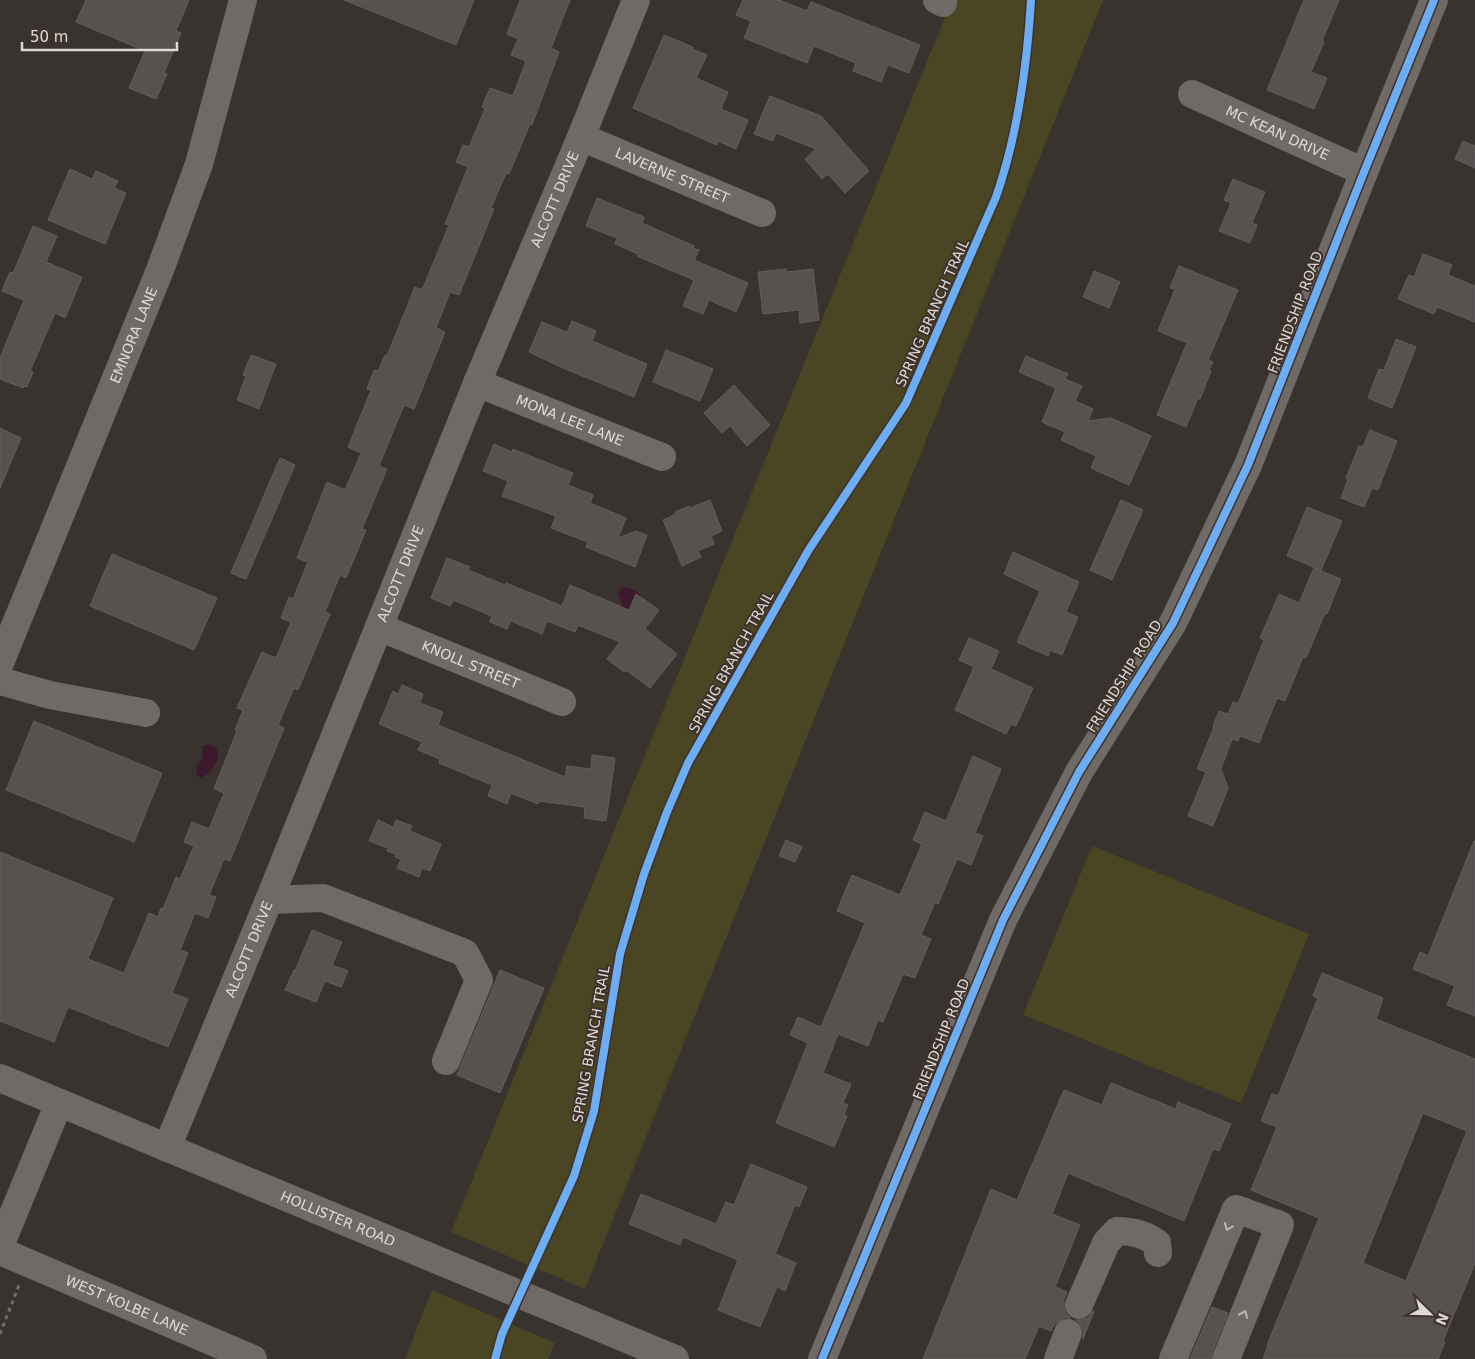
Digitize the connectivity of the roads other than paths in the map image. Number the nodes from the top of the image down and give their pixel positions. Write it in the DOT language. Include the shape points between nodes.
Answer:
graph roads {
  1 [pos="243,0"];
  2 [pos="636,0"];
  3 [pos="1434,0"];
  4 [pos="1192,94"];
  5 [pos="581,138"];
  6 [pos="1364,172"];
  7 [pos="762,213"];
  8 [pos="477,383"];
  9 [pos="662,456"];
  10 [pos="379,627"];
  11 [pos="0,663"];
  12 [pos="0,681"];
  13 [pos="562,702"];
  14 [pos="146,713"];
  15 [pos="269,900"];
  16 [pos="446,1061"];
  17 [pos="0,1078"];
  18 [pos="59,1103"];
  19 [pos="167,1148"];
  20 [pos="0,1246"];
  21 [pos="0,1251"];
  22 [pos="1158,1254"];
  23 [pos="1079,1305"];
  24 [pos="1068,1332"];
  25 [pos="252,1359"];
  26 [pos="675,1359"];
  27 [pos="822,1359"];
  28 [pos="1058,1359"];
  29 [pos="1173,1359"];
  30 [pos="1226,1359"];
  1 -- 11 [label="street, EMNORA LANE" via="199,164 160,270"];
  2 -- 5 [label="street, ALCOTT DRIVE"];
  3 -- 6 [label="street, FRIENDSHIP ROAD"];
  4 -- 6 [label="street, MC KEAN DRIVE"];
  5 -- 7 [label="street, LAVERNE STREET"];
  5 -- 8 [label="street, ALCOTT DRIVE"];
  6 -- 27 [label="street, FRIENDSHIP ROAD" via="1248,465 1177,614 1079,772 1003,920"];
  8 -- 9 [label="street, MONA LEE LANE"];
  8 -- 10 [label="street, ALCOTT DRIVE"];
  10 -- 13 [label="street, KNOLL STREET"];
  10 -- 15 [label="street, ALCOTT DRIVE"];
  12 -- 14 [label="street" via="50,695"];
  15 -- 16 [label="street" via="323,898 465,953 479,980"];
  15 -- 19 [label="street, ALCOTT DRIVE"];
  17 -- 18 [label="street, HOLLISTER ROAD"];
  18 -- 19 [label="street, HOLLISTER ROAD"];
  18 -- 20 [label="street"];
  19 -- 26 [label="street, HOLLISTER ROAD"];
  21 -- 25 [label="street, WEST KOLBE LANE"];
  22 -- 23 [label="street" via="1157,1243 1150,1238 1132,1231 1117,1231 1106,1243"];
  24 -- 28 [label="street"];
  30 -- 29 [label="street, one-way" via="1280,1225 1236,1209"];
}
